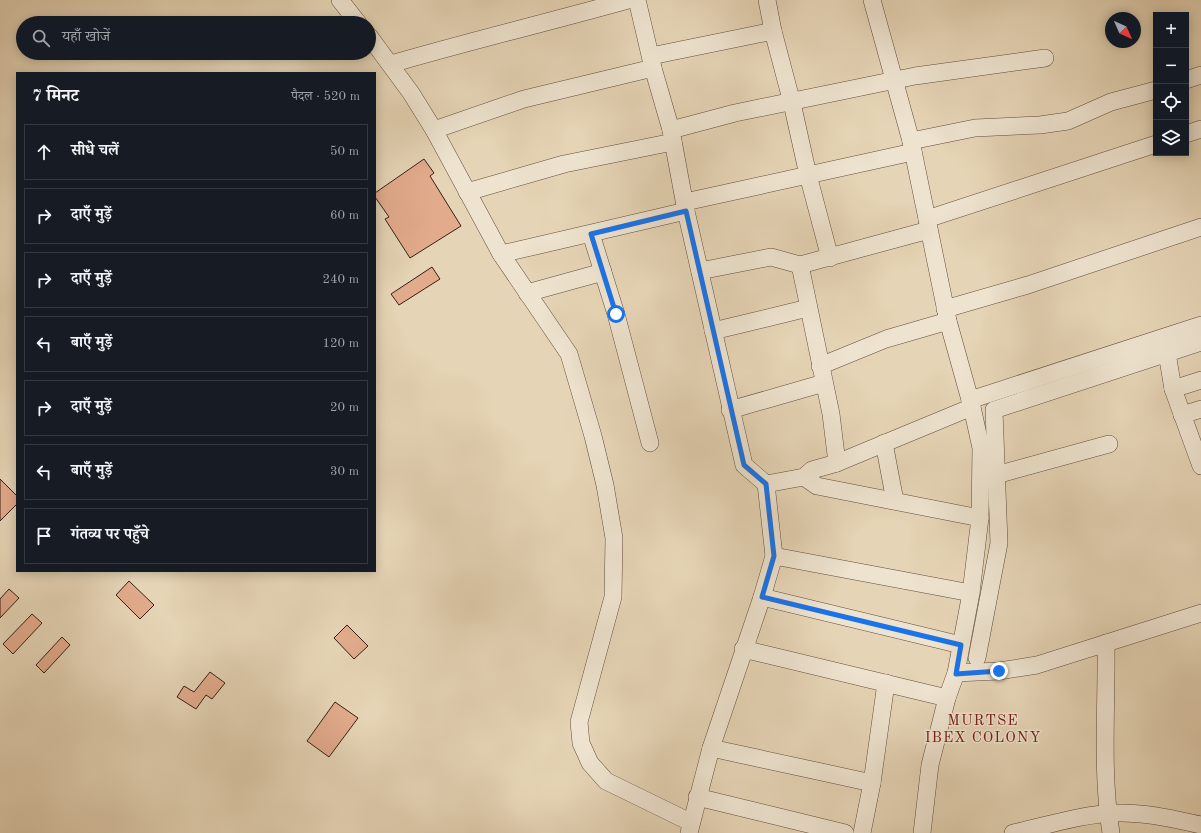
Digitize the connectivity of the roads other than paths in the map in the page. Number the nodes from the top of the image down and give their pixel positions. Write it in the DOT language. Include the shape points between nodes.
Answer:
graph roads {
  1 [pos="628,0"];
  2 [pos="635,0"];
  3 [pos="767,0"];
  4 [pos="872,0"];
  5 [pos="347,2"];
  6 [pos="354,16"];
  7 [pos="773,31"];
  8 [pos="376,45"];
  9 [pos="1045,58"];
  10 [pos="652,62"];
  11 [pos="391,64"];
  12 [pos="1201,75"];
  13 [pos="1189,79"];
  14 [pos="895,80"];
  15 [pos="1153,91"];
  16 [pos="792,103"];
  17 [pos="1201,129"];
  18 [pos="434,130"];
  19 [pos="1189,133"];
  20 [pos="672,136"];
  21 [pos="1153,145"];
  22 [pos="912,147"];
  23 [pos="808,175"];
  24 [pos="467,192"];
  25 [pos="686,207"];
  26 [pos="928,225"];
  27 [pos="1201,227"];
  28 [pos="591,234"];
  29 [pos="501,254"];
  30 [pos="830,258"];
  31 [pos="800,265"];
  32 [pos="700,271"];
  33 [pos="603,272"];
  34 [pos="527,293"];
  35 [pos="808,308"];
  36 [pos="947,315"];
  37 [pos="1201,325"];
  38 [pos="713,331"];
  39 [pos="1201,342"];
  40 [pos="1167,353"];
  41 [pos="820,366"];
  42 [pos="1201,380"];
  43 [pos="824,383"];
  44 [pos="1173,389"];
  45 [pos="971,404"];
  46 [pos="1201,409"];
  47 [pos="730,410"];
  48 [pos="1182,415"];
  49 [pos="1196,441"];
  50 [pos="650,443"];
  51 [pos="884,444"];
  52 [pos="1109,444"];
  53 [pos="837,463"];
  54 [pos="1201,466"];
  55 [pos="996,475"];
  56 [pos="804,477"];
  57 [pos="766,484"];
  58 [pos="895,501"];
  59 [pos="980,518"];
  60 [pos="774,556"];
  61 [pos="971,593"];
  62 [pos="762,597"];
  63 [pos="1201,613"];
  64 [pos="1106,643"];
  65 [pos="961,645"];
  66 [pos="744,649"];
  67 [pos="977,658"];
  68 [pos="956,674"];
  69 [pos="886,683"];
  70 [pos="947,698"];
  71 [pos="711,748"];
  72 [pos="872,783"];
  73 [pos="697,798"];
  74 [pos="1108,814"];
  75 [pos="1201,825"];
  76 [pos="690,828"];
  77 [pos="845,833"];
  78 [pos="862,833"];
  79 [pos="922,833"];
  80 [pos="1013,833"];
  81 [pos="1111,833"];
  1 -- 11 [label="street"];
  2 -- 10 [label="street"];
  3 -- 7 [label="street"];
  4 -- 14 [label="street"];
  5 -- 6 [label="street"];
  7 -- 10 [label="street"];
  7 -- 16 [label="street"];
  8 -- 11 [label="street"];
  9 -- 14 [label="street"];
  10 -- 18 [label="street" via="524,99"];
  10 -- 20 [label="street"];
  11 -- 18 [label="street"];
  12 -- 13 [label="street"];
  14 -- 16 [label="street"];
  14 -- 22 [label="street"];
  15 -- 22 [label="street" via="1111,102 1068,121 975,128"];
  16 -- 20 [label="street" via="734,113"];
  16 -- 23 [label="street"];
  17 -- 19 [label="street"];
  18 -- 24 [label="street"];
  20 -- 24 [label="street"];
  20 -- 25 [label="street"];
  21 -- 26 [label="street"];
  22 -- 23 [label="street"];
  22 -- 26 [label="street"];
  23 -- 25 [label="street"];
  23 -- 30 [label="street"];
  24 -- 29 [label="street"];
  25 -- 28 [label="street"];
  25 -- 32 [label="street"];
  26 -- 30 [label="street"];
  26 -- 36 [label="street"];
  27 -- 36 [label="street"];
  28 -- 29 [label="street"];
  28 -- 33 [label="street"];
  29 -- 34 [label="street"];
  30 -- 31 [label="street"];
  31 -- 32 [label="street" via="771,257"];
  31 -- 35 [label="street"];
  32 -- 38 [label="street"];
  33 -- 34 [label="street"];
  33 -- 50 [label="street"];
  34 -- 76 [label="street" via="569,354 605,485 614,538 613,597 579,722 581,743 590,763 606,781"];
  35 -- 38 [label="street"];
  35 -- 41 [label="street"];
  36 -- 41 [label="street"];
  36 -- 45 [label="street"];
  37 -- 45 [label="street"];
  38 -- 47 [label="street"];
  39 -- 40 [label="street"];
  40 -- 44 [label="street"];
  40 -- 55 [label="street" via="994,410"];
  41 -- 43 [label="street"];
  42 -- 44 [label="street"];
  43 -- 47 [label="street"];
  43 -- 53 [label="street"];
  44 -- 48 [label="street"];
  45 -- 51 [label="street"];
  45 -- 59 [label="street" via="981,448"];
  46 -- 48 [label="street"];
  47 -- 57 [label="street" via="744,465"];
  48 -- 49 [label="street"];
  49 -- 54 [label="street"];
  51 -- 53 [label="street"];
  51 -- 58 [label="street"];
  52 -- 55 [label="street"];
  53 -- 56 [label="street" via="812,470"];
  55 -- 67 [label="street" via="999,543"];
  56 -- 57 [label="street"];
  56 -- 58 [label="street" via="817,486"];
  57 -- 60 [label="street"];
  58 -- 59 [label="street"];
  59 -- 61 [label="street"];
  60 -- 61 [label="street"];
  60 -- 62 [label="street"];
  61 -- 65 [label="street"];
  62 -- 65 [label="street"];
  62 -- 66 [label="street"];
  63 -- 64 [label="street"];
  64 -- 68 [label="street" via="1037,665"];
  64 -- 74 [label="street"];
  65 -- 68 [label="street"];
  66 -- 69 [label="street"];
  66 -- 71 [label="street"];
  68 -- 70 [label="street"];
  69 -- 70 [label="street"];
  69 -- 72 [label="street"];
  70 -- 79 [label="street" via="930,765"];
  71 -- 72 [label="street"];
  71 -- 73 [label="street"];
  72 -- 78 [label="street"];
  73 -- 76 [label="street"];
  73 -- 77 [label="street"];
  74 -- 75 [label="street" via="1158,816"];
  74 -- 80 [label="street"];
  74 -- 81 [label="street"];
}
